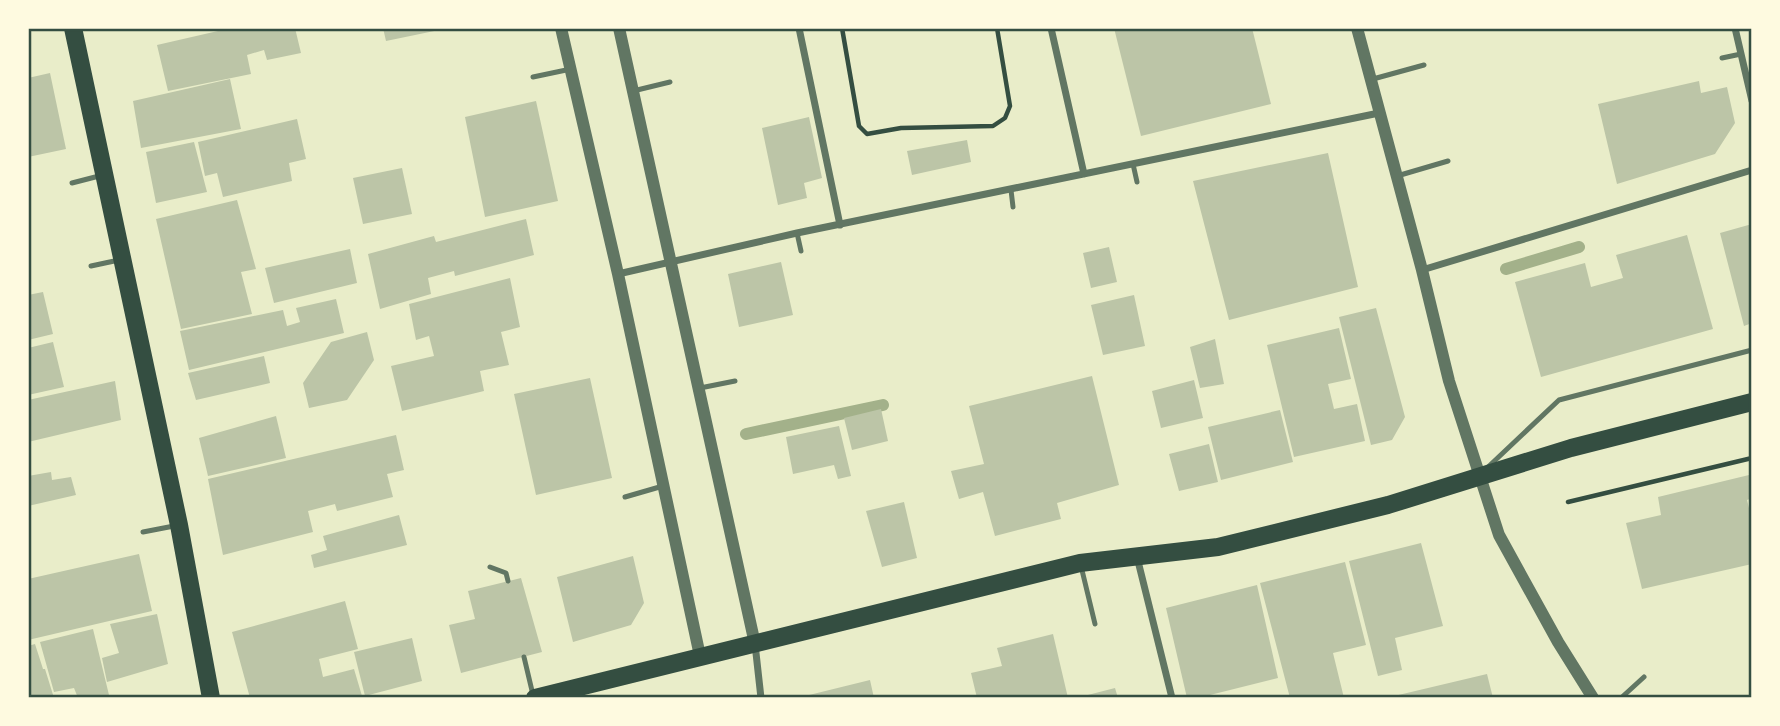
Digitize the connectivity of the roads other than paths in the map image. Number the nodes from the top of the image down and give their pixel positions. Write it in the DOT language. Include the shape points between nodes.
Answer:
graph roads {
  1 [pos="73,28"];
  2 [pos="561,28"];
  3 [pos="619,28"];
  4 [pos="799,28"];
  5 [pos="1051,28"];
  6 [pos="1357,28"];
  7 [pos="1735,28"];
  8 [pos="1741,54"];
  9 [pos="1722,58"];
  10 [pos="1424,65"];
  11 [pos="570,69"];
  12 [pos="533,77"];
  13 [pos="1371,80"];
  14 [pos="670,82"];
  15 [pos="633,90"];
  16 [pos="1752,101"];
  17 [pos="1379,113"];
  18 [pos="1448,161"];
  19 [pos="1133,164"];
  20 [pos="1752,170"];
  21 [pos="104,174"];
  22 [pos="1084,174"];
  23 [pos="1397,176"];
  24 [pos="1137,182"];
  25 [pos="72,183"];
  26 [pos="1011,190"];
  27 [pos="1013,207"];
  28 [pos="840,225"];
  29 [pos="797,233"];
  30 [pos="802,251"];
  31 [pos="122,259"];
  32 [pos="671,262"];
  33 [pos="91,266"];
  34 [pos="1422,270"];
  35 [pos="618,274"];
  36 [pos="1752,351"];
  37 [pos="735,381"];
  38 [pos="698,388"];
  39 [pos="1752,402"];
  40 [pos="1480,475"];
  41 [pos="664,486"];
  42 [pos="625,497"];
  43 [pos="179,525"];
  44 [pos="143,532"];
  45 [pos="1137,557"];
  46 [pos="1080,563"];
  47 [pos="490,567"];
  48 [pos="508,581"];
  49 [pos="1095,624"];
  50 [pos="755,644"];
  51 [pos="700,656"];
  52 [pos="524,657"];
  53 [pos="1644,677"];
  54 [pos="211,698"];
  55 [pos="534,698"];
  56 [pos="761,698"];
  57 [pos="1172,698"];
  58 [pos="1594,698"];
  59 [pos="1620,698"];
  1 -- 21 [label="main road"];
  2 -- 11 [label="street"];
  3 -- 15 [label="street"];
  4 -- 28 [label="street"];
  5 -- 22 [label="street"];
  6 -- 13 [label="street"];
  7 -- 8 [label="street"];
  8 -- 9 [label="lane"];
  8 -- 16 [label="street"];
  10 -- 13 [label="lane"];
  11 -- 12 [label="lane"];
  11 -- 35 [label="street"];
  13 -- 17 [label="street"];
  14 -- 15 [label="lane"];
  15 -- 32 [label="street"];
  17 -- 19 [label="street"];
  17 -- 23 [label="street"];
  18 -- 23 [label="lane"];
  19 -- 22 [label="street"];
  19 -- 24 [label="lane"];
  20 -- 34 [label="street"];
  21 -- 25 [label="lane"];
  21 -- 31 [label="main road"];
  22 -- 26 [label="street"];
  23 -- 34 [label="street"];
  26 -- 27 [label="lane"];
  26 -- 28 [label="street"];
  28 -- 29 [label="street"];
  29 -- 30 [label="lane"];
  29 -- 32 [label="street"];
  31 -- 33 [label="lane"];
  31 -- 43 [label="main road"];
  32 -- 35 [label="street"];
  32 -- 38 [label="street"];
  34 -- 40 [label="street" via="1449,381"];
  35 -- 41 [label="street"];
  36 -- 40 [label="lane" via="1559,400"];
  37 -- 38 [label="lane"];
  38 -- 50 [label="street"];
  39 -- 40 [label="main road"];
  40 -- 45 [label="main road" via="1388,505 1218,547"];
  40 -- 58 [label="street" via="1499,535"];
  41 -- 42 [label="lane"];
  41 -- 51 [label="street"];
  43 -- 44 [label="lane"];
  43 -- 54 [label="main road"];
  45 -- 46 [label="main road"];
  45 -- 57 [label="street"];
  46 -- 49 [label="lane"];
  46 -- 50 [label="main road"];
  47 -- 48 [label="lane" via="506,573"];
  50 -- 51 [label="main road"];
  50 -- 56 [label="street"];
  51 -- 55 [label="main road"];
  52 -- 55 [label="lane"];
  53 -- 59 [label="lane"];
}
